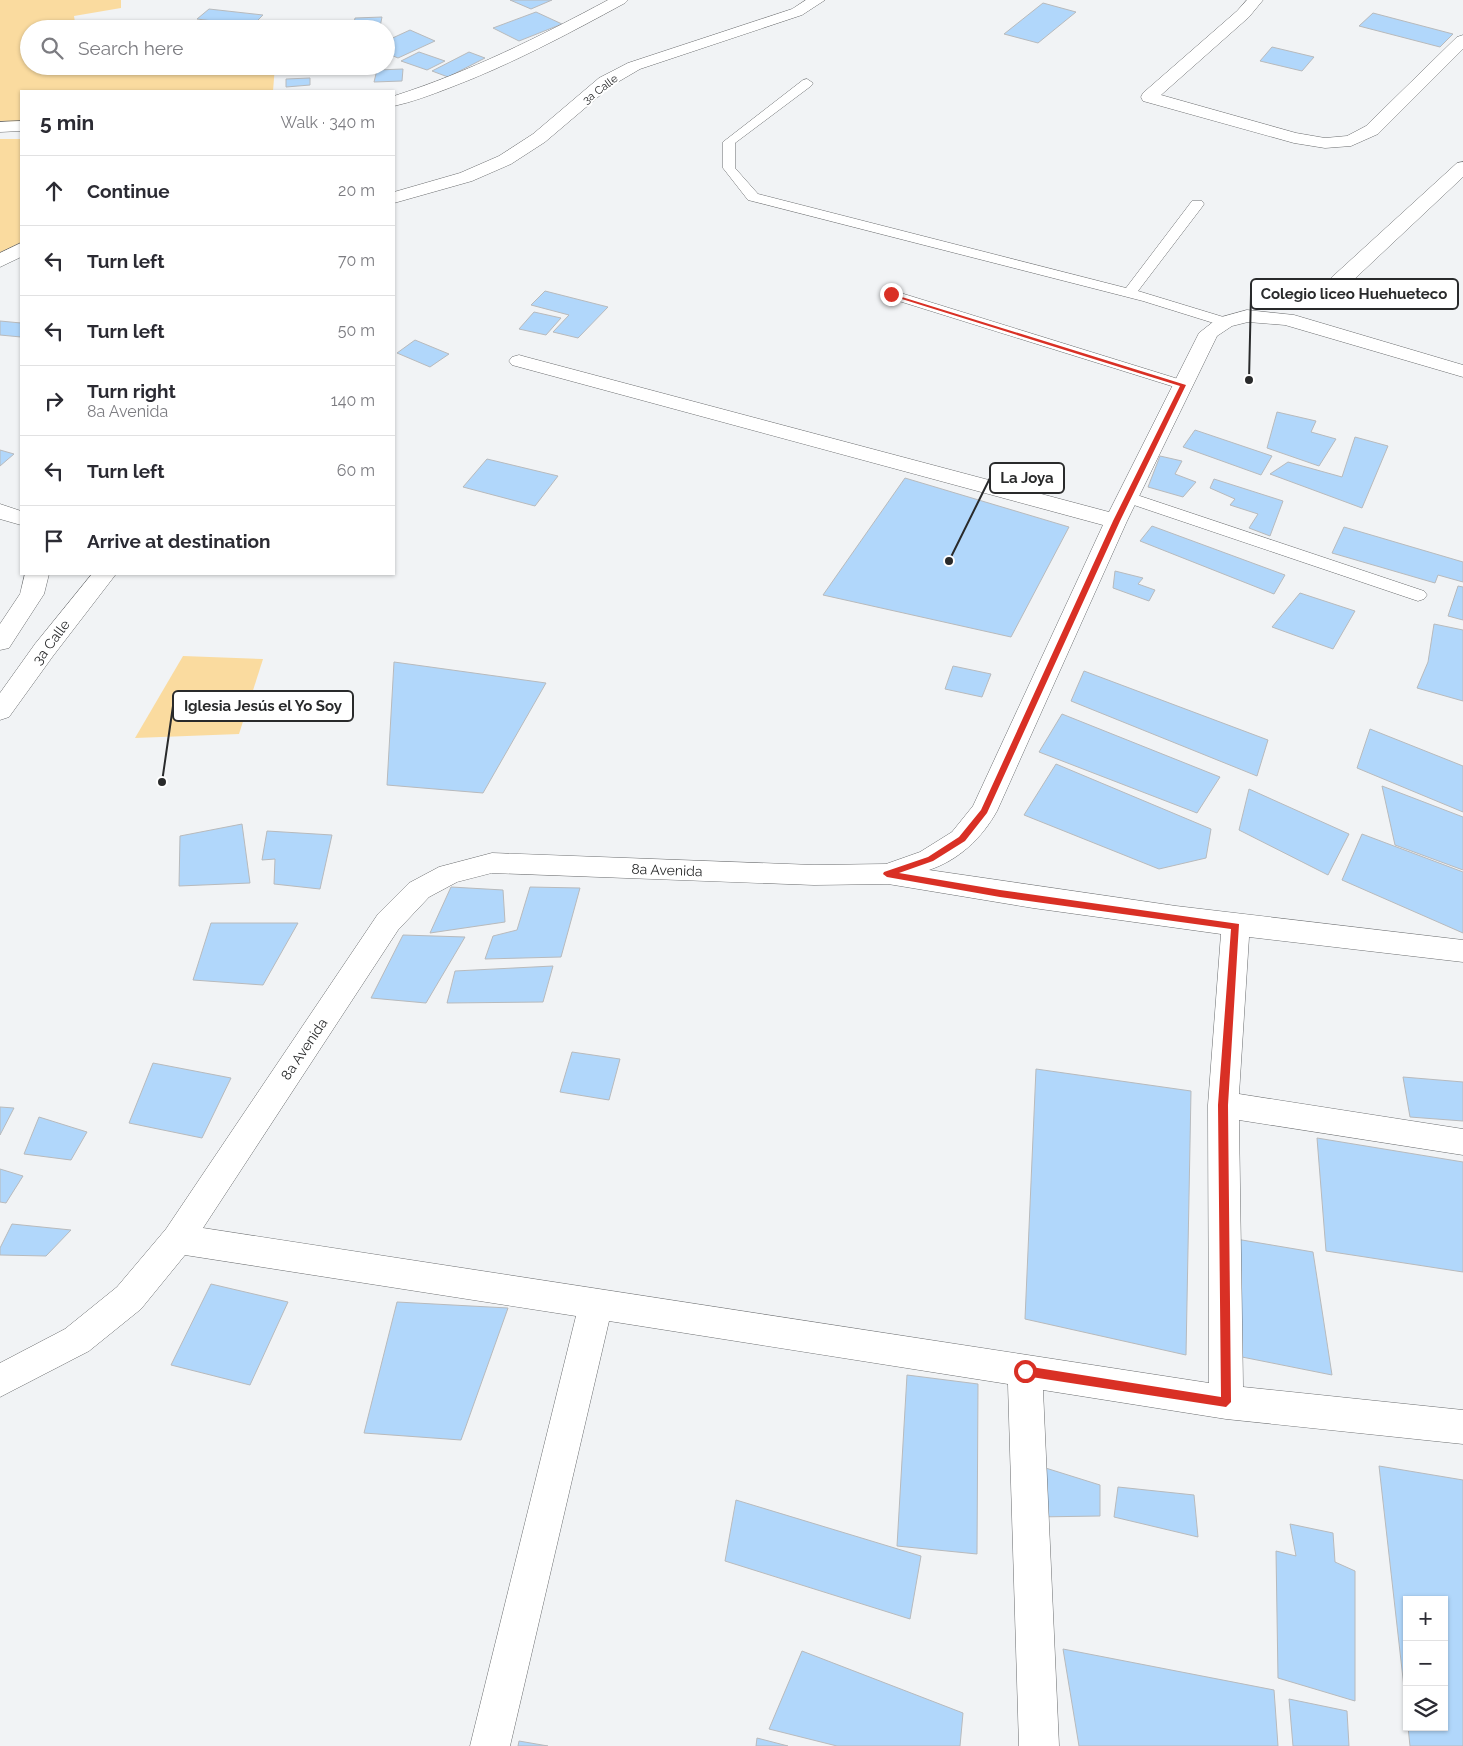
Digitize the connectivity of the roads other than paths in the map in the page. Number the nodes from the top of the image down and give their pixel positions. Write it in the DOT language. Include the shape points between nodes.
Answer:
graph roads {
  1 [pos="620,0"];
  2 [pos="818,0"];
  3 [pos="1255,0"];
  4 [pos="1463,40"];
  5 [pos="808,83"];
  6 [pos="395,101"];
  7 [pos="20,126"];
  8 [pos="0,127"];
  9 [pos="1463,167"];
  10 [pos="395,198"];
  11 [pos="1197,204"];
  12 [pos="20,250"];
  13 [pos="0,261"];
  14 [pos="1129,293"];
  15 [pos="891,294"];
  16 [pos="1323,298"];
  17 [pos="1236,319"];
  18 [pos="520,361"];
  19 [pos="1463,370"];
  20 [pos="1183,385"];
  21 [pos="1128,498"];
  22 [pos="0,510"];
  23 [pos="20,518"];
  24 [pos="1116,521"];
  25 [pos="37,575"];
  26 [pos="103,575"];
  27 [pos="1418,595"];
  28 [pos="0,642"];
  29 [pos="0,711"];
  30 [pos="887,874"];
  31 [pos="1236,926"];
  32 [pos="1463,951"];
  33 [pos="1223,1105"];
  34 [pos="1463,1142"];
  35 [pos="178,1239"];
  36 [pos="596,1304"];
  37 [pos="1025,1371"];
  38 [pos="0,1381"];
  39 [pos="1226,1402"];
  40 [pos="1463,1427"];
  41 [pos="490,1746"];
  42 [pos="1039,1746"];
  1 -- 6 [label="street" via="540,44 437,88"];
  2 -- 10 [label="street, 3a Calle" via="797,12 634,66 605,82 540,138 505,160 466,177"];
  3 -- 4 [label="street" via="1149,97 1294,138 1325,143 1351,141 1372,130"];
  5 -- 14 [label="lane" via="729,142 729,168 753,196"];
  7 -- 8 [label="street"];
  9 -- 16 [label="street"];
  11 -- 14 [label="lane"];
  12 -- 13 [label="street"];
  14 -- 17 [label="lane"];
  15 -- 20 [label="lane"];
  17 -- 19 [label="street" via="1287,319"];
  17 -- 20 [label="street, 8a Avenida" via="1208,333"];
  18 -- 24 [label="street"];
  20 -- 21 [label="street, 8a Avenida"];
  21 -- 24 [label="street, 8a Avenida"];
  21 -- 27 [label="lane"];
  22 -- 23 [label="street"];
  24 -- 30 [label="street, 8a Avenida" via="984,811 962,839 930,859"];
  25 -- 28 [label="street" via="32,594"];
  26 -- 29 [label="street, 3a Calle"];
  30 -- 31 [label="street"];
  30 -- 35 [label="street, 8a Avenida" via="814,875 492,863 449,874 419,890 388,922"];
  31 -- 32 [label="street"];
  31 -- 33 [label="street"];
  33 -- 34 [label="street"];
  33 -- 39 [label="street"];
  35 -- 36 [label="street"];
  35 -- 38 [label="street, 8a Avenida" via="129,1298 78,1340"];
  36 -- 37 [label="street"];
  36 -- 41 [label="street"];
  37 -- 39 [label="street"];
  37 -- 42 [label="street"];
  39 -- 40 [label="street"];
}
